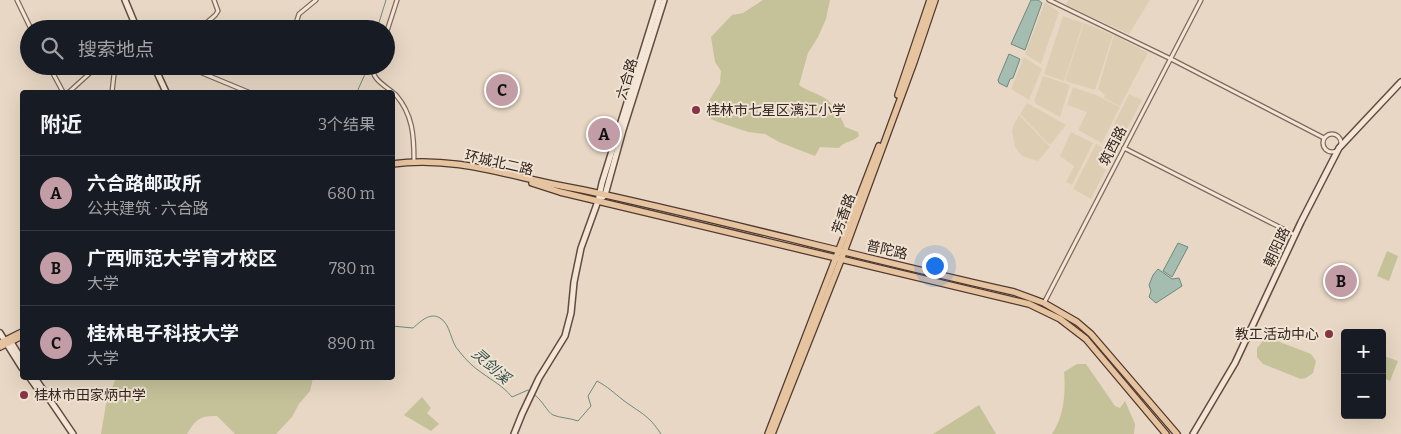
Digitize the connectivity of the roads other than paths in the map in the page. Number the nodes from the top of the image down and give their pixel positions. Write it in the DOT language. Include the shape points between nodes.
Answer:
graph roads {
  1 [pos="17,0"];
  2 [pos="125,0"];
  3 [pos="214,0"];
  4 [pos="316,0"];
  5 [pos="397,0"];
  6 [pos="659,0"];
  7 [pos="664,0"];
  8 [pos="930,0"];
  9 [pos="935,0"];
  10 [pos="1049,0"];
  11 [pos="1200,0"];
  12 [pos="27,20"];
  13 [pos="133,20"];
  14 [pos="208,20"];
  15 [pos="297,20"];
  16 [pos="391,20"];
  17 [pos="1171,59"];
  18 [pos="54,75"];
  19 [pos="88,75"];
  20 [pos="114,75"];
  21 [pos="158,75"];
  22 [pos="207,75"];
  23 [pos="374,75"];
  24 [pos="1401,82"];
  25 [pos="62,90"];
  26 [pos="72,90"];
  27 [pos="112,90"];
  28 [pos="165,90"];
  29 [pos="243,90"];
  30 [pos="391,90"];
  31 [pos="395,95"];
  32 [pos="1324,138"];
  33 [pos="1124,148"];
  34 [pos="1339,148"];
  35 [pos="414,161"];
  36 [pos="395,164"];
  37 [pos="395,165"];
  38 [pos="602,194"];
  39 [pos="598,201"];
  40 [pos="1295,236"];
  41 [pos="841,252"];
  42 [pos="838,260"];
  43 [pos="1044,302"];
  44 [pos="0,333"];
  45 [pos="20,333"];
  46 [pos="20,337"];
  47 [pos="4,343"];
  48 [pos="20,358"];
  49 [pos="20,365"];
  50 [pos="31,380"];
  51 [pos="35,380"];
  52 [pos="58,414"];
  53 [pos="73,434"];
  54 [pos="514,434"];
  55 [pos="768,434"];
  56 [pos="772,434"];
  57 [pos="1166,434"];
  58 [pos="1177,434"];
  59 [pos="1193,434"];
  1 -- 12 [label="street"];
  2 -- 13 [label="street"];
  3 -- 14 [label="street" via="218,11"];
  4 -- 15 [label="street" via="299,14"];
  5 -- 16 [label="street"];
  6 -- 38 [label="street, 六合路"];
  7 -- 38 [label="street, 六合路"];
  8 -- 41 [label="main road, 芳香路"];
  9 -- 41 [label="main road, 芳香路"];
  10 -- 17 [label="street"];
  11 -- 17 [label="street, 筑西路"];
  17 -- 32 [label="street"];
  17 -- 33 [label="street, 筑西路"];
  18 -- 25 [label="street"];
  19 -- 26 [label="street"];
  20 -- 27 [label="street"];
  21 -- 28 [label="street"];
  22 -- 29 [label="street"];
  23 -- 30 [label="street"];
  24 -- 34 [label="street, 朝阳路"];
  31 -- 35 [label="street" via="410,117"];
  32 -- 34 [label="street" via="1326,149 1334,152"];
  32 -- 34 [label="street" via="1328,134 1337,135 1341,143"];
  33 -- 40 [label="street"];
  33 -- 43 [label="street, 筑西路"];
  34 -- 40 [label="street, 朝阳路"];
  35 -- 36 [label="main road, 环城北二路"];
  35 -- 38 [label="main road, 环城北二路" via="473,166"];
  37 -- 39 [label="main road, 环城北二路" via="453,166 506,176"];
  38 -- 39 [label="street"];
  38 -- 41 [label="main road, 普陀路"];
  39 -- 42 [label="main road, 普陀路"];
  39 -- 54 [label="street" via="582,248 565,336 533,390"];
  40 -- 59 [label="street, 朝阳路" via="1235,363"];
  41 -- 42 [label="main road, 芳香路"];
  41 -- 43 [label="main road, 普陀路" via="1014,292"];
  42 -- 55 [label="main road, 芳香路"];
  42 -- 56 [label="main road, 芳香路"];
  42 -- 57 [label="main road, 普陀路" via="1029,304 1060,319 1086,339"];
  43 -- 58 [label="main road, 普陀路" via="1091,334"];
  44 -- 47 [label="street"];
  45 -- 47 [label="main road"];
  46 -- 47 [label="main road"];
  47 -- 48 [label="street"];
  47 -- 49 [label="street"];
  50 -- 52 [label="street"];
  51 -- 52 [label="street"];
  52 -- 53 [label="street"];
}
